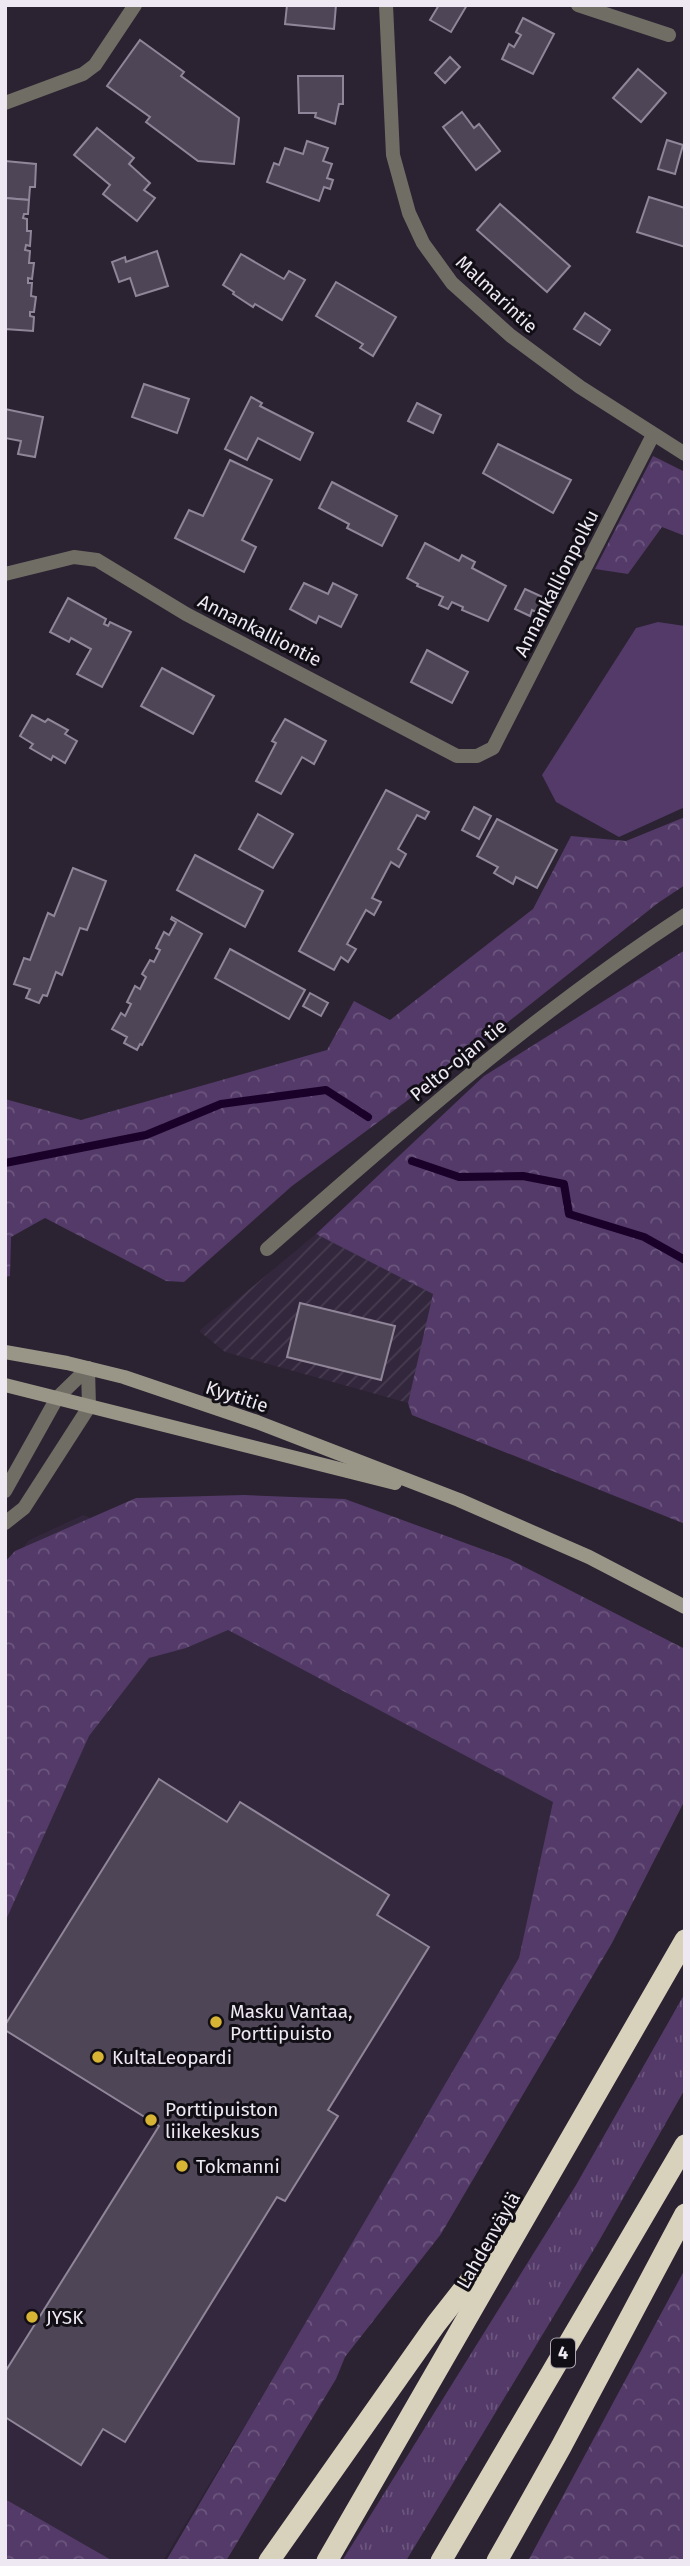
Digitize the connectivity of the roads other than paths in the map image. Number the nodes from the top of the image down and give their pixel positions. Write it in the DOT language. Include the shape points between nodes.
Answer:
graph roads {
  1 [pos="135,5"];
  2 [pos="386,5"];
  3 [pos="579,5"];
  4 [pos="669,34"];
  5 [pos="5,103"];
  6 [pos="653,435"];
  7 [pos="685,454"];
  8 [pos="5,574"];
  9 [pos="493,748"];
  10 [pos="685,915"];
  11 [pos="267,1249"];
  12 [pos="5,1352"];
  13 [pos="88,1368"];
  14 [pos="5,1385"];
  15 [pos="57,1398"];
  16 [pos="89,1407"];
  17 [pos="5,1491"];
  18 [pos="450,1497"];
  19 [pos="5,1523"];
  20 [pos="685,1607"];
  21 [pos="685,1940"];
  22 [pos="685,2145"];
  23 [pos="549,2180"];
  24 [pos="685,2214"];
  25 [pos="269,2561"];
  26 [pos="327,2561"];
  27 [pos="441,2561"];
  28 [pos="497,2561"];
  1 -- 5 [label="street" via="95,65 83,74"];
  2 -- 6 [label="street, Malmarintie" via="393,155 409,213 423,243 452,283 488,317"];
  3 -- 4 [label="street"];
  6 -- 7 [label="street, Malmarintie"];
  6 -- 9 [label="street, Annankallionpolku"];
  8 -- 9 [label="street, Annankalliontie" via="74,557 97,560 186,614 457,756 477,756"];
  10 -- 11 [label="street, Pelto-ojan tie" via="503,1048 406,1126"];
  12 -- 13 [label="main road, Kyytitie"];
  13 -- 15 [label="street"];
  13 -- 16 [label="street"];
  13 -- 18 [label="main road, Kyytitie" via="257,1422"];
  14 -- 15 [label="main road, Kyytitie"];
  15 -- 16 [label="main road, Kyytitie"];
  15 -- 17 [label="street"];
  16 -- 18 [label="main road, Kyytitie"];
  16 -- 19 [label="street" via="24,1508"];
  18 -- 20 [label="main road, Kyytitie" via="589,1556"];
  21 -- 23 [label="highway, Lahdenväylä"];
  22 -- 27 [label="highway, 4"];
  23 -- 25 [label="highway" via="436,2324"];
  23 -- 26 [label="highway, Lahdenväylä"];
  24 -- 28 [label="highway"];
}
